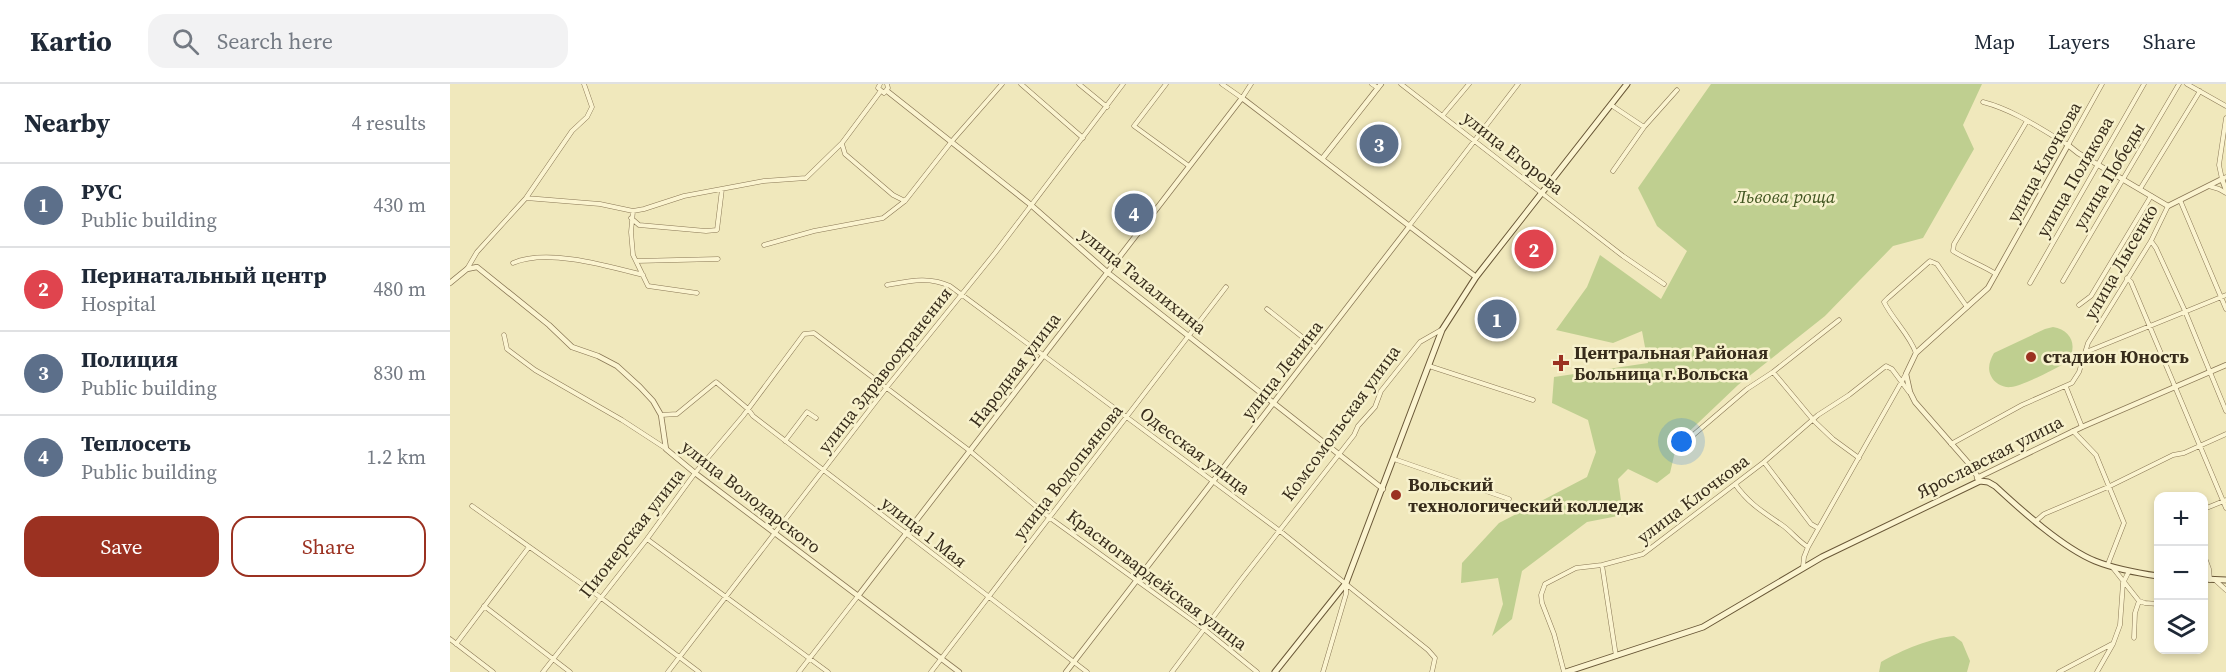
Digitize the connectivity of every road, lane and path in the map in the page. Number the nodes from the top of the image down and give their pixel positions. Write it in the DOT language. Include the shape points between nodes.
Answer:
graph roads {
  1 [pos="584,84"];
  2 [pos="873,84"];
  3 [pos="887,84"];
  4 [pos="1002,84"];
  5 [pos="1022,84"];
  6 [pos="1079,84"];
  7 [pos="1123,84"];
  8 [pos="1166,84"];
  9 [pos="1222,84"];
  10 [pos="1251,84"];
  11 [pos="1372,84"];
  12 [pos="1401,84"];
  13 [pos="1469,84"];
  14 [pos="1518,84"];
  15 [pos="1627,84"];
  16 [pos="2102,84"];
  17 [pos="2144,84"];
  18 [pos="2179,84"];
  19 [pos="2187,84"];
  20 [pos="1379,86"];
  21 [pos="880,88"];
  22 [pos="1677,90"];
  23 [pos="887,91"];
  24 [pos="2200,91"];
  25 [pos="1242,98"];
  26 [pos="1983,102"];
  27 [pos="1611,105"];
  28 [pos="1107,106"];
  29 [pos="2226,106"];
  30 [pos="1443,115"];
  31 [pos="2226,118"];
  32 [pos="2027,121"];
  33 [pos="1644,128"];
  34 [pos="1083,138"];
  35 [pos="1475,140"];
  36 [pos="952,141"];
  37 [pos="842,143"];
  38 [pos="2068,145"];
  39 [pos="1322,159"];
  40 [pos="2097,164"];
  41 [pos="1189,166"];
  42 [pos="1613,171"];
  43 [pos="2224,178"];
  44 [pos="2123,179"];
  45 [pos="2209,186"];
  46 [pos="722,189"];
  47 [pos="2140,189"];
  48 [pos="2226,192"];
  49 [pos="1542,193"];
  50 [pos="893,195"];
  51 [pos="2151,196"];
  52 [pos="526,198"];
  53 [pos="2180,200"];
  54 [pos="905,201"];
  55 [pos="1031,205"];
  56 [pos="2168,206"];
  57 [pos="897,208"];
  58 [pos="633,211"];
  59 [pos="632,218"];
  60 [pos="1409,227"];
  61 [pos="2151,241"];
  62 [pos="764,245"];
  63 [pos="718,259"];
  64 [pos="636,261"];
  65 [pos="513,263"];
  66 [pos="467,269"];
  67 [pos="1107,272"];
  68 [pos="643,275"];
  69 [pos="1997,275"];
  70 [pos="1476,277"];
  71 [pos="2127,278"];
  72 [pos="2063,281"];
  73 [pos="450,283"];
  74 [pos="1664,284"];
  75 [pos="2030,284"];
  76 [pos="887,285"];
  77 [pos="1226,287"];
  78 [pos="697,293"];
  79 [pos="961,296"];
  80 [pos="2224,296"];
  81 [pos="2079,305"];
  82 [pos="1968,308"];
  83 [pos="1267,309"];
  84 [pos="2226,309"];
  85 [pos="2185,311"];
  86 [pos="1839,320"];
  87 [pos="2150,325"];
  88 [pos="1442,330"];
  89 [pos="814,333"];
  90 [pos="504,335"];
  91 [pos="1189,336"];
  92 [pos="1316,349"];
  93 [pos="2085,352"];
  94 [pos="1916,353"];
  95 [pos="1043,356"];
  96 [pos="2226,365"];
  97 [pos="1429,366"];
  98 [pos="2210,371"];
  99 [pos="1773,372"];
  100 [pos="1906,374"];
  101 [pos="1902,382"];
  102 [pos="2175,386"];
  103 [pos="887,387"];
  104 [pos="2066,387"];
  105 [pos="1910,392"];
  106 [pos="1533,400"];
  107 [pos="1275,403"];
  108 [pos="748,409"];
  109 [pos="2226,411"];
  110 [pos="661,415"];
  111 [pos="1128,417"];
  112 [pos="816,418"];
  113 [pos="1814,421"];
  114 [pos="2082,427"];
  115 [pos="2073,431"];
  116 [pos="2226,434"];
  117 [pos="785,441"];
  118 [pos="1685,442"];
  119 [pos="1950,444"];
  120 [pos="2201,445"];
  121 [pos="666,449"];
  122 [pos="970,451"];
  123 [pos="1340,453"];
  124 [pos="1859,458"];
  125 [pos="1394,459"];
  126 [pos="1764,462"];
  127 [pos="823,471"];
  128 [pos="695,473"];
  129 [pos="1977,480"];
  130 [pos="1212,481"];
  131 [pos="1735,484"];
  132 [pos="2108,487"];
  133 [pos="1383,489"];
  134 [pos="1509,499"];
  135 [pos="2224,500"];
  136 [pos="472,506"];
  137 [pos="2208,507"];
  138 [pos="2226,508"];
  139 [pos="1050,518"];
  140 [pos="2036,521"];
  141 [pos="1818,528"];
  142 [pos="1280,531"];
  143 [pos="775,533"];
  144 [pos="905,534"];
  145 [pos="647,539"];
  146 [pos="529,547"];
  147 [pos="1808,547"];
  148 [pos="1602,565"];
  149 [pos="2110,565"];
  150 [pos="1803,567"];
  151 [pos="2129,571"];
  152 [pos="2154,575"];
  153 [pos="2210,580"];
  154 [pos="2226,580"];
  155 [pos="1137,581"];
  156 [pos="1346,583"];
  157 [pos="2123,583"];
  158 [pos="2226,590"];
  159 [pos="858,596"];
  160 [pos="600,597"];
  161 [pos="727,597"];
  162 [pos="988,598"];
  163 [pos="2139,601"];
  164 [pos="2154,604"];
  165 [pos="484,606"];
  166 [pos="1204,629"];
  167 [pos="2134,638"];
  168 [pos="450,639"];
  169 [pos="456,644"];
  170 [pos="2113,644"];
  171 [pos="1616,656"];
  172 [pos="679,657"];
  173 [pos="810,658"];
  174 [pos="553,659"];
  175 [pos="942,659"];
  176 [pos="1074,662"];
  177 [pos="493,672"];
  178 [pos="543,672"];
  179 [pos="570,672"];
  180 [pos="668,672"];
  181 [pos="699,672"];
  182 [pos="799,672"];
  183 [pos="828,672"];
  184 [pos="932,672"];
  185 [pos="959,672"];
  186 [pos="1066,672"];
  187 [pos="1087,672"];
  188 [pos="1172,672"];
  189 [pos="1257,672"];
  190 [pos="1275,672"];
  191 [pos="1323,672"];
  192 [pos="1432,672"];
  193 [pos="1565,672"];
  194 [pos="2059,672"];
  195 [pos="2097,672"];
  1 -- 52 [label="street" via="592,107 588,117 572,131"];
  2 -- 21 [label="street"];
  3 -- 23 [label="street"];
  4 -- 36 [label="street"];
  5 -- 34 [label="street"];
  6 -- 28 [label="street"];
  7 -- 28 [label="street, улица Здравоохранения"];
  8 -- 41 [label="street" via="1134,126"];
  9 -- 25 [label="street"];
  10 -- 25 [label="street, Народная улица"];
  11 -- 20 [label="street"];
  12 -- 30 [label="street, улица Егорова"];
  13 -- 30 [label="street"];
  14 -- 35 [label="street, улица Ленина"];
  15 -- 27 [label="main road, Комсомольская улица"];
  16 -- 38 [label="street, улица Клочкова"];
  17 -- 40 [label="street, улица Полякова"];
  18 -- 44 [label="street, улица Победы"];
  19 -- 24 [label="street"];
  20 -- 39 [label="street"];
  21 -- 23 [label="street"];
  21 -- 37 [label="street"];
  22 -- 33 [label="street"];
  23 -- 36 [label="street, улица Талалихина"];
  24 -- 29 [label="street"];
  24 -- 47 [label="street"];
  25 -- 39 [label="street"];
  25 -- 41 [label="street, Народная улица"];
  26 -- 32 [label="street"];
  27 -- 33 [label="street"];
  27 -- 49 [label="main road, Комсомольская улица"];
  28 -- 34 [label="street, улица Здравоохранения"];
  30 -- 35 [label="street, улица Егорова"];
  31 -- 43 [label="street" via="2219,165"];
  32 -- 38 [label="street"];
  32 -- 69 [label="street" via="1953,243 1953,251"];
  33 -- 42 [label="street"];
  34 -- 55 [label="street, улица Здравоохранения"];
  35 -- 49 [label="street, улица Егорова"];
  35 -- 60 [label="street, улица Ленина"];
  36 -- 54 [label="street"];
  36 -- 55 [label="street, улица Талалихина"];
  37 -- 46 [label="street" via="806,178"];
  37 -- 50 [label="street" via="845,154"];
  38 -- 40 [label="street"];
  38 -- 69 [label="street, улица Клочкова"];
  39 -- 60 [label="street"];
  40 -- 44 [label="street"];
  40 -- 75 [label="street, улица Полякова"];
  41 -- 67 [label="street, Народная улица"];
  43 -- 45 [label="street, улица Лысенко"];
  43 -- 48 [label="street"];
  44 -- 47 [label="street"];
  44 -- 72 [label="street, улица Победы"];
  45 -- 48 [label="street"];
  45 -- 53 [label="street, улица Лысенко"];
  46 -- 58 [label="street"];
  46 -- 59 [label="street" via="717,230 639,225"];
  47 -- 51 [label="street"];
  49 -- 70 [label="main road, Комсомольская улица"];
  49 -- 74 [label="street, улица Егорова"];
  50 -- 54 [label="street"];
  50 -- 57 [label="street"];
  51 -- 56 [label="street"];
  51 -- 81 [label="street" via="2091,297"];
  52 -- 58 [label="street"];
  52 -- 66 [label="street" via="477,252"];
  53 -- 56 [label="street, улица Лысенко"];
  53 -- 80 [label="street"];
  54 -- 57 [label="street"];
  55 -- 67 [label="street, улица Талалихина"];
  55 -- 79 [label="street, улица Здравоохранения"];
  56 -- 61 [label="street, улица Лысенко"];
  57 -- 62 [label="street" via="883,218"];
  58 -- 59 [label="street"];
  59 -- 64 [label="street"];
  60 -- 70 [label="street"];
  60 -- 92 [label="street, улица Ленина"];
  61 -- 71 [label="street, улица Лысенко"];
  61 -- 85 [label="street"];
  63 -- 64 [label="street"];
  64 -- 68 [label="street"];
  65 -- 68 [label="street" via="538,257 586,261"];
  66 -- 73 [label="street"];
  66 -- 110 [label="street, улица Володарского" via="477,267 572,347 617,366 653,401"];
  67 -- 91 [label="street, улица Талалихина"];
  67 -- 95 [label="street, Народная улица"];
  68 -- 78 [label="street" via="648,286"];
  69 -- 82 [label="street, улица Клочкова"];
  70 -- 88 [label="main road, Комсомольская улица"];
  71 -- 87 [label="street"];
  71 -- 93 [label="street, улица Лысенко"];
  76 -- 79 [label="street, Одесская улица" via="924,279 939,281"];
  77 -- 91 [label="street, улица Водопьянова"];
  79 -- 95 [label="street, Одесская улица"];
  79 -- 103 [label="street, улица Здравоохранения"];
  80 -- 84 [label="street"];
  80 -- 85 [label="street"];
  82 -- 94 [label="street, улица Клочкова"];
  82 -- 94 [label="street" via="1937,264 1930,261 1917,272 1884,302"];
  83 -- 92 [label="street"];
  85 -- 87 [label="street"];
  85 -- 98 [label="street"];
  86 -- 99 [label="street"];
  87 -- 93 [label="street"];
  87 -- 102 [label="street"];
  88 -- 97 [label="main road"];
  88 -- 123 [label="street, Комсомольская улица" via="1420,342"];
  89 -- 103 [label="street, Красногвардейская улица"];
  89 -- 108 [label="street, Пионерская улица" via="804,334"];
  90 -- 121 [label="street" via="507,349 535,370"];
  91 -- 107 [label="street, улица Талалихина"];
  91 -- 111 [label="street, улица Водопьянова"];
  92 -- 107 [label="street, улица Ленина"];
  93 -- 104 [label="street, улица Лысенко" via="2079,372"];
  94 -- 100 [label="street, улица Клочкова"];
  95 -- 111 [label="street, Одесская улица"];
  95 -- 122 [label="street, Народная улица"];
  96 -- 98 [label="street, Ярославская улица"];
  97 -- 106 [label="street"];
  97 -- 125 [label="main road"];
  98 -- 102 [label="street, Ярославская улица"];
  98 -- 109 [label="street"];
  99 -- 113 [label="street"];
  99 -- 118 [label="street"];
  100 -- 101 [label="street"];
  100 -- 105 [label="street"];
  101 -- 105 [label="street"];
  101 -- 113 [label="street, улица Клочкова" via="1886,366"];
  101 -- 124 [label="street"];
  102 -- 114 [label="street, Ярославская улица"];
  102 -- 120 [label="street"];
  103 -- 122 [label="street, Красногвардейская улица"];
  103 -- 127 [label="street, улица Здравоохранения"];
  104 -- 114 [label="street"];
  104 -- 119 [label="street" via="2022,405"];
  105 -- 119 [label="street"];
  107 -- 123 [label="street, улица Талалихина"];
  107 -- 130 [label="street, улица Ленина"];
  108 -- 110 [label="street, улица 1 Мая" via="716,382 677,414"];
  108 -- 117 [label="street, улица 1 Мая"];
  108 -- 128 [label="street, Пионерская улица"];
  110 -- 121 [label="street, улица Володарского"];
  111 -- 130 [label="street, Одесская улица"];
  111 -- 139 [label="street, улица Водопьянова"];
  112 -- 117 [label="street" via="807,412"];
  113 -- 124 [label="street"];
  113 -- 126 [label="street, улица Клочкова"];
  114 -- 115 [label="street, Ярославская улица"];
  115 -- 129 [label="street, Ярославская улица"];
  115 -- 132 [label="street" via="2096,455"];
  116 -- 120 [label="street"];
  117 -- 127 [label="street, улица 1 Мая"];
  119 -- 129 [label="street" via="1971,466"];
  120 -- 132 [label="street"];
  120 -- 135 [label="street"];
  121 -- 128 [label="street, улица Володарского"];
  122 -- 139 [label="street, Красногвардейская улица"];
  122 -- 144 [label="street, Народная улица"];
  123 -- 133 [label="street, улица Талалихина"];
  123 -- 142 [label="street, Комсомольская улица"];
  124 -- 141 [label="street"];
  125 -- 133 [label="main road"];
  125 -- 134 [label="street"];
  126 -- 131 [label="street, улица Клочкова"];
  126 -- 141 [label="street"];
  127 -- 143 [label="street, улица Здравоохранения"];
  127 -- 144 [label="street, улица 1 Мая"];
  128 -- 143 [label="street, улица Володарского"];
  128 -- 145 [label="street, Пионерская улица"];
  129 -- 140 [label="main road" via="1995,486"];
  129 -- 150 [label="main road, Ярославская улица"];
  130 -- 142 [label="street, Одесская улица"];
  130 -- 155 [label="street, улица Ленина"];
  131 -- 147 [label="street" via="1745,499"];
  131 -- 148 [label="street, улица Клочкова" via="1643,554"];
  132 -- 140 [label="street"];
  132 -- 149 [label="street" via="2124,522"];
  133 -- 156 [label="main road"];
  135 -- 137 [label="street"];
  135 -- 138 [label="street"];
  136 -- 146 [label="street"];
  139 -- 155 [label="street, Красногвардейская улица"];
  139 -- 162 [label="street, улица Водопьянова"];
  140 -- 149 [label="main road" via="2074,549"];
  141 -- 147 [label="street"];
  142 -- 156 [label="street, Одесская улица"];
  142 -- 166 [label="street, Комсомольская улица"];
  143 -- 159 [label="street, улица Володарского"];
  143 -- 161 [label="street, улица Здравоохранения"];
  144 -- 159 [label="street, Народная улица"];
  144 -- 162 [label="street, улица 1 Мая"];
  145 -- 160 [label="street, Пионерская улица"];
  145 -- 161 [label="street"];
  146 -- 160 [label="street"];
  146 -- 165 [label="street"];
  147 -- 150 [label="street"];
  148 -- 171 [label="street"];
  148 -- 193 [label="street, улица Клочкова" via="1576,568 1542,588 1542,603"];
  149 -- 151 [label="main road"];
  149 -- 157 [label="street"];
  150 -- 171 [label="main road, Ярославская улица" via="1703,627"];
  151 -- 152 [label="main road"];
  151 -- 157 [label="street"];
  153 -- 154 [label="main road"];
  153 -- 158 [label="street"];
  155 -- 166 [label="street, Красногвардейская улица"];
  155 -- 176 [label="street, улица Ленина"];
  156 -- 190 [label="main road"];
  156 -- 191 [label="street"];
  156 -- 192 [label="street, Одесская улица" via="1421,643 1435,658"];
  157 -- 163 [label="street"];
  157 -- 170 [label="street" via="2120,625"];
  159 -- 173 [label="street, Народная улица"];
  159 -- 175 [label="street, улица Володарского"];
  160 -- 172 [label="street"];
  160 -- 174 [label="street, Пионерская улица"];
  161 -- 172 [label="street, улица Здравоохранения"];
  161 -- 173 [label="street"];
  162 -- 175 [label="street, улица Водопьянова"];
  162 -- 176 [label="street, улица 1 Мая"];
  163 -- 164 [label="street"];
  163 -- 167 [label="street"];
  165 -- 169 [label="street"];
  165 -- 174 [label="street"];
  166 -- 188 [label="street, Комсомольская улица"];
  166 -- 189 [label="street, Красногвардейская улица"];
  168 -- 169 [label="street"];
  169 -- 177 [label="street"];
  170 -- 194 [label="street"];
  170 -- 195 [label="street"];
  171 -- 193 [label="main road, Ярославская улица"];
  172 -- 180 [label="street, улица Здравоохранения"];
  172 -- 181 [label="street"];
  173 -- 182 [label="street, Народная улица"];
  173 -- 183 [label="street"];
  174 -- 178 [label="street, Пионерская улица"];
  174 -- 179 [label="street"];
  175 -- 184 [label="street, улица Водопьянова"];
  175 -- 185 [label="street, улица Володарского"];
  176 -- 186 [label="street, улица Ленина"];
  176 -- 187 [label="street, улица 1 Мая"];
}
